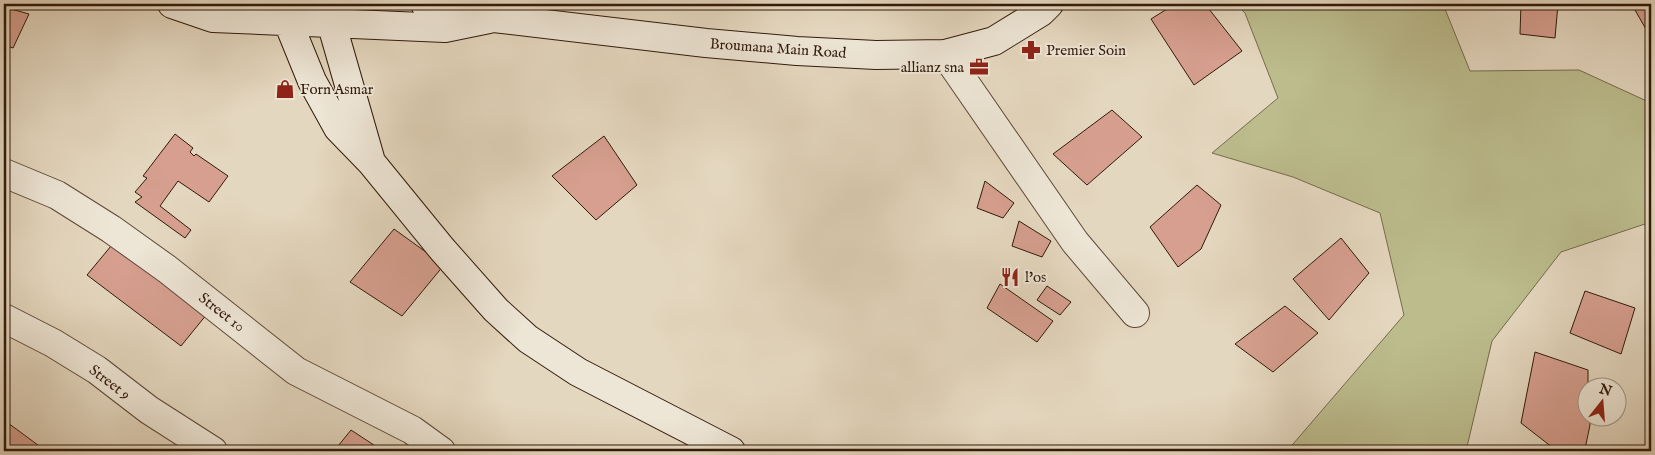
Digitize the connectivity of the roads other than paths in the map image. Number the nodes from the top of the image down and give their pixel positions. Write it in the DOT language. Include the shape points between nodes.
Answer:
graph roads {
  1 [pos="172,4"];
  2 [pos="425,4"];
  3 [pos="1049,4"];
  4 [pos="287,13"];
  5 [pos="329,13"];
  6 [pos="494,18"];
  7 [pos="945,54"];
  8 [pos="371,162"];
  9 [pos="4,173"];
  10 [pos="1135,313"];
  11 [pos="4,318"];
  12 [pos="214,451"];
  13 [pos="440,451"];
  14 [pos="731,451"];
  1 -- 4 [label="main road, Broumana Main Road" via="214,18"];
  2 -- 6 [label="main road, Broumana Main Road" via="450,5"];
  3 -- 7 [label="main road, Broumana Main Road" via="994,41"];
  4 -- 5 [label="main road, Broumana Main Road"];
  4 -- 8 [label="main road" via="312,81 338,128"];
  5 -- 6 [label="main road, Broumana Main Road" via="445,28"];
  5 -- 8 [label="main road"];
  6 -- 7 [label="main road, Broumana Main Road" via="798,52"];
  7 -- 10 [label="main road" via="1075,242"];
  8 -- 14 [label="main road" via="496,310 528,339 578,372"];
  9 -- 13 [label="main road, Street 10" via="56,195 111,229 296,370 412,430"];
  11 -- 12 [label="main road, Street 9" via="90,366 149,410"];
}
